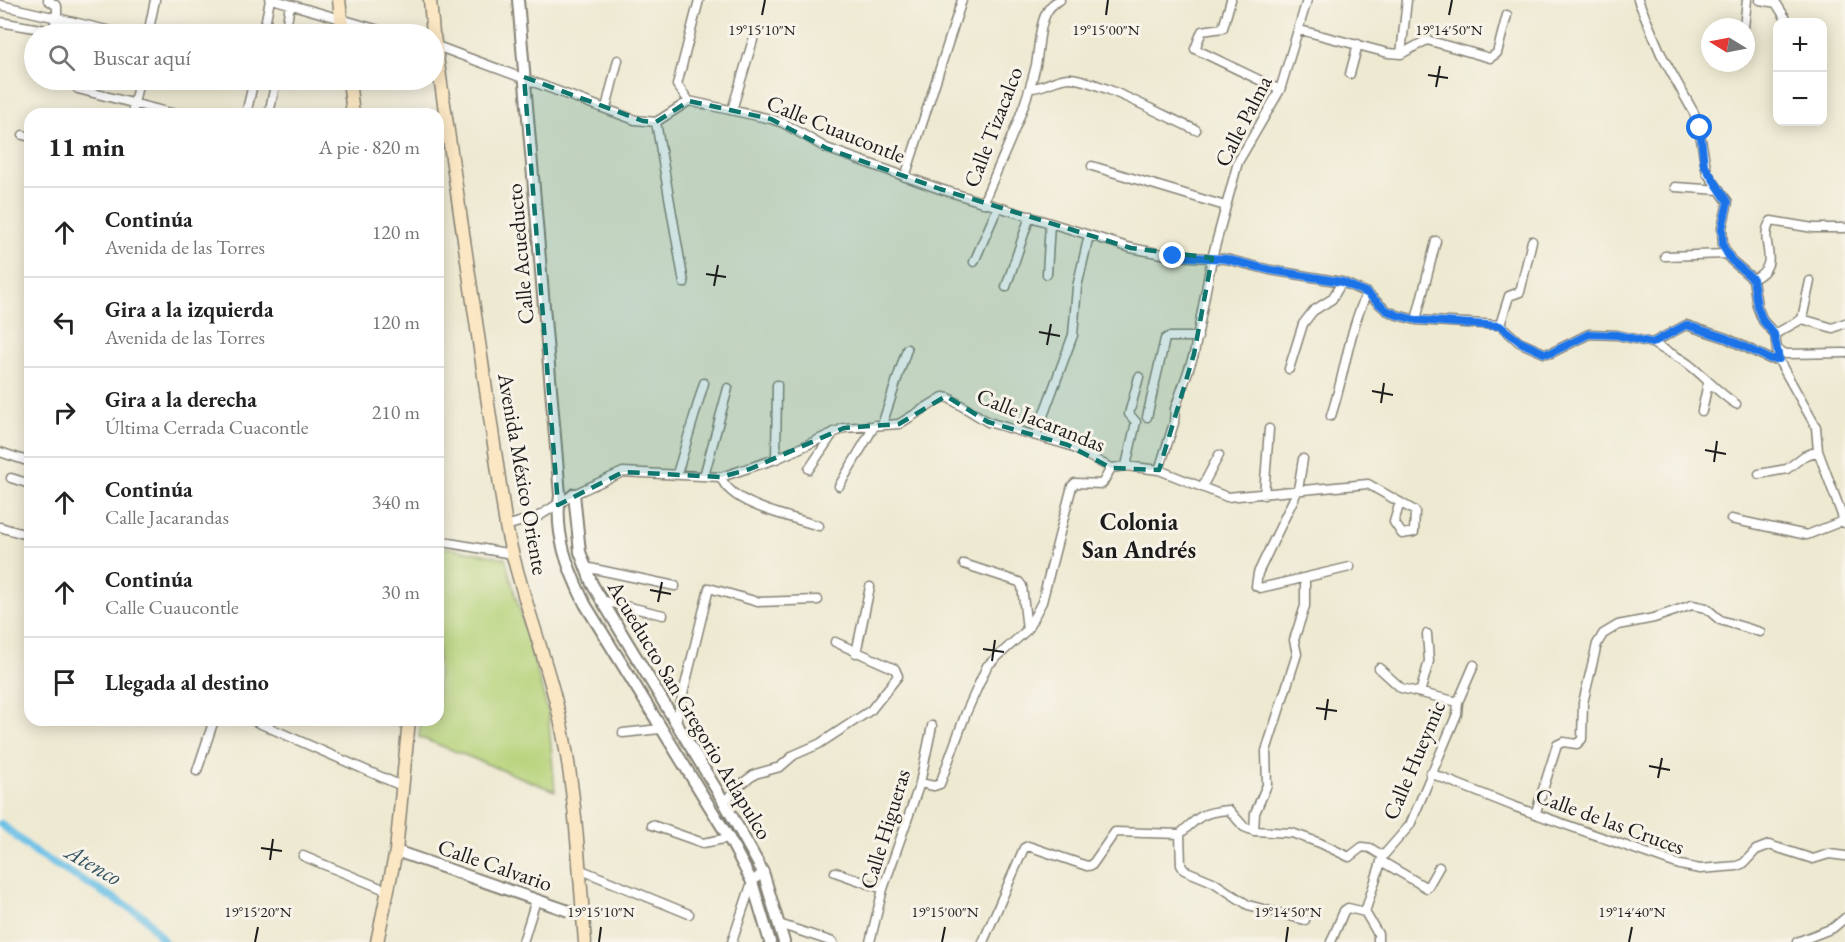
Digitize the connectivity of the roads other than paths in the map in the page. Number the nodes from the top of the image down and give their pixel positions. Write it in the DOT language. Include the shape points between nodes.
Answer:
graph roads {
  1 [pos="48,0"];
  2 [pos="155,0"];
  3 [pos="270,0"];
  4 [pos="275,0"];
  5 [pos="339,0"];
  6 [pos="430,0"];
  7 [pos="518,0"];
  8 [pos="699,0"];
  9 [pos="962,0"];
  10 [pos="1060,0"];
  11 [pos="1231,0"];
  12 [pos="1307,0"];
  13 [pos="1407,0"];
  14 [pos="1638,0"];
  15 [pos="1747,0"];
  16 [pos="1760,0"];
  17 [pos="0,5"];
  18 [pos="290,5"];
  19 [pos="1507,15"];
  20 [pos="57,18"];
  21 [pos="1745,18"];
  22 [pos="1785,18"];
  23 [pos="342,21"];
  24 [pos="0,22"];
  25 [pos="55,24"];
  26 [pos="82,24"];
  27 [pos="150,24"];
  28 [pos="265,24"];
  29 [pos="287,24"];
  30 [pos="342,24"];
  31 [pos="354,24"];
  32 [pos="432,24"];
  33 [pos="24,27"];
  34 [pos="1300,30"];
  35 [pos="753,40"];
  36 [pos="444,44"];
  37 [pos="1358,44"];
  38 [pos="1401,54"];
  39 [pos="618,60"];
  40 [pos="1350,74"];
  41 [pos="524,77"];
  42 [pos="1031,88"];
  43 [pos="82,90"];
  44 [pos="136,90"];
  45 [pos="252,90"];
  46 [pos="274,90"];
  47 [pos="350,90"];
  48 [pos="441,90"];
  49 [pos="1280,90"];
  50 [pos="688,101"];
  51 [pos="134,104"];
  52 [pos="133,108"];
  53 [pos="150,108"];
  54 [pos="247,108"];
  55 [pos="270,108"];
  56 [pos="352,108"];
  57 [pos="606,108"];
  58 [pos="732,110"];
  59 [pos="656,122"];
  60 [pos="1196,130"];
  61 [pos="1092,166"];
  62 [pos="905,177"];
  63 [pos="1675,187"];
  64 [pos="1720,190"];
  65 [pos="983,202"];
  66 [pos="1225,206"];
  67 [pos="998,207"];
  68 [pos="1030,216"];
  69 [pos="1050,223"];
  70 [pos="1845,228"];
  71 [pos="1089,236"];
  72 [pos="1532,240"];
  73 [pos="1436,242"];
  74 [pos="1726,254"];
  75 [pos="1665,256"];
  76 [pos="1212,258"];
  77 [pos="974,262"];
  78 [pos="1047,274"];
  79 [pos="1753,279"];
  80 [pos="1810,281"];
  81 [pos="1342,282"];
  82 [pos="684,283"];
  83 [pos="1006,287"];
  84 [pos="1367,293"];
  85 [pos="1802,319"];
  86 [pos="1416,320"];
  87 [pos="1845,324"];
  88 [pos="1500,326"];
  89 [pos="1774,334"];
  90 [pos="1198,337"];
  91 [pos="1652,343"];
  92 [pos="907,349"];
  93 [pos="1778,349"];
  94 [pos="1845,354"];
  95 [pos="1779,359"];
  96 [pos="1289,369"];
  97 [pos="1139,377"];
  98 [pos="704,383"];
  99 [pos="1708,383"];
  100 [pos="777,385"];
  101 [pos="728,388"];
  102 [pos="1736,404"];
  103 [pos="1702,411"];
  104 [pos="1331,416"];
  105 [pos="1148,417"];
  106 [pos="878,425"];
  107 [pos="1269,429"];
  108 [pos="834,432"];
  109 [pos="1036,435"];
  110 [pos="1818,451"];
  111 [pos="0,452"];
  112 [pos="1219,455"];
  113 [pos="776,459"];
  114 [pos="1303,459"];
  115 [pos="24,460"];
  116 [pos="1126,466"];
  117 [pos="1111,468"];
  118 [pos="809,469"];
  119 [pos="1159,470"];
  120 [pos="677,474"];
  121 [pos="1759,474"];
  122 [pos="704,476"];
  123 [pos="721,477"];
  124 [pos="11,478"];
  125 [pos="24,482"];
  126 [pos="839,486"];
  127 [pos="1202,487"];
  128 [pos="1298,490"];
  129 [pos="574,494"];
  130 [pos="1264,495"];
  131 [pos="1400,502"];
  132 [pos="558,505"];
  133 [pos="1731,519"];
  134 [pos="1845,521"];
  135 [pos="506,526"];
  136 [pos="819,526"];
  137 [pos="0,527"];
  138 [pos="24,534"];
  139 [pos="444,542"];
  140 [pos="512,554"];
  141 [pos="964,564"];
  142 [pos="585,567"];
  143 [pos="1350,567"];
  144 [pos="1305,579"];
  145 [pos="675,586"];
  146 [pos="870,587"];
  147 [pos="600,600"];
  148 [pos="818,600"];
  149 [pos="663,615"];
  150 [pos="1027,630"];
  151 [pos="1760,632"];
  152 [pos="1427,634"];
  153 [pos="835,642"];
  154 [pos="856,653"];
  155 [pos="1474,665"];
  156 [pos="1379,668"];
  157 [pos="1420,693"];
  158 [pos="1458,702"];
  159 [pos="676,722"];
  160 [pos="212,726"];
  161 [pos="266,726"];
  162 [pos="409,726"];
  163 [pos="932,726"];
  164 [pos="660,729"];
  165 [pos="623,733"];
  166 [pos="197,771"];
  167 [pos="1430,773"];
  168 [pos="920,783"];
  169 [pos="404,787"];
  170 [pos="724,802"];
  171 [pos="1536,812"];
  172 [pos="652,825"];
  173 [pos="1254,831"];
  174 [pos="1180,834"];
  175 [pos="729,838"];
  176 [pos="396,851"];
  177 [pos="303,856"];
  178 [pos="1845,856"];
  179 [pos="1382,858"];
  180 [pos="1439,867"];
  181 [pos="579,869"];
  182 [pos="763,872"];
  183 [pos="835,872"];
  184 [pos="752,882"];
  185 [pos="883,889"];
  186 [pos="388,891"];
  187 [pos="536,900"];
  188 [pos="1365,912"];
  189 [pos="688,914"];
  190 [pos="583,916"];
  191 [pos="1845,918"];
  192 [pos="1305,920"];
  193 [pos="779,924"];
  194 [pos="377,942"];
  195 [pos="523,942"];
  196 [pos="585,942"];
  197 [pos="732,942"];
  198 [pos="770,942"];
  199 [pos="784,942"];
  200 [pos="833,942"];
  201 [pos="870,942"];
  202 [pos="983,942"];
  203 [pos="1331,942"];
  204 [pos="1378,942"];
  205 [pos="1797,942"];
  1 -- 20 [label="street" via="57,6"];
  2 -- 27 [label="street"];
  3 -- 28 [label="street"];
  4 -- 18 [label="street"];
  5 -- 23 [label="main road"];
  6 -- 32 [label="main road, Avenida México Oriente"];
  7 -- 41 [label="street, Calle Acueducto"];
  8 -- 50 [label="street" via="677,85"];
  9 -- 62 [label="street"];
  10 -- 42 [label="street, Calle Tizacalco" via="1045,15"];
  11 -- 49 [label="street" via="1226,24 1218,29 1204,29 1195,49"];
  12 -- 34 [label="street, Calle Palma"];
  13 -- 38 [label="street"];
  14 -- 64 [label="street" via="1657,46 1694,113 1700,128 1704,165"];
  15 -- 21 [label="street"];
  16 -- 22 [label="street" via="1776,3"];
  17 -- 20 [label="street"];
  18 -- 23 [label="street"];
  18 -- 29 [label="street"];
  19 -- 38 [label="street" via="1497,53 1490,58 1427,40"];
  20 -- 25 [label="street"];
  20 -- 26 [label="street"];
  23 -- 30 [label="main road"];
  23 -- 31 [label="street"];
  24 -- 33 [label="street"];
  34 -- 37 [label="street"];
  34 -- 49 [label="street, Calle Palma"];
  35 -- 58 [label="street"];
  36 -- 41 [label="street"];
  37 -- 38 [label="street"];
  37 -- 40 [label="street"];
  39 -- 57 [label="street"];
  41 -- 57 [label="street"];
  41 -- 132 [label="street, Calle Acueducto"];
  42 -- 60 [label="street" via="1074,79 1101,87"];
  42 -- 65 [label="street, Calle Tizacalco"];
  43 -- 51 [label="street"];
  44 -- 51 [label="street"];
  45 -- 54 [label="street"];
  46 -- 55 [label="street"];
  47 -- 56 [label="main road"];
  48 -- 135 [label="main road, Avenida México Oriente"];
  49 -- 66 [label="street, Calle Palma" via="1238,162"];
  50 -- 58 [label="street, Calle Cuaucontle"];
  50 -- 59 [label="street"];
  51 -- 52 [label="street"];
  51 -- 53 [label="street"];
  57 -- 59 [label="street" via="635,120"];
  58 -- 62 [label="street, Calle Cuaucontle" via="783,123 826,148"];
  59 -- 82 [label="street"];
  61 -- 66 [label="street"];
  62 -- 65 [label="street, Calle Cuaucontle"];
  63 -- 64 [label="street"];
  64 -- 74 [label="street" via="1728,202 1722,228"];
  65 -- 67 [label="street, Calle Cuaucontle"];
  66 -- 76 [label="street, Calle Palma"];
  67 -- 68 [label="street, Calle Cuaucontle"];
  67 -- 77 [label="street"];
  68 -- 69 [label="street, Calle Cuaucontle"];
  68 -- 83 [label="street"];
  69 -- 71 [label="street, Calle Cuaucontle"];
  69 -- 78 [label="street"];
  70 -- 79 [label="street" via="1813,228 1771,221 1766,232 1768,264 1763,274"];
  71 -- 76 [label="street, Calle Cuaucontle" via="1154,254"];
  71 -- 109 [label="street" via="1077,287 1073,335"];
  72 -- 88 [label="street" via="1520,292 1508,299"];
  73 -- 86 [label="street"];
  74 -- 75 [label="street"];
  74 -- 79 [label="street"];
  76 -- 81 [label="street"];
  76 -- 90 [label="street, Calle Palma"];
  79 -- 89 [label="street" via="1757,306"];
  80 -- 85 [label="street"];
  81 -- 84 [label="street"];
  81 -- 96 [label="street" via="1332,299 1313,311 1303,324"];
  84 -- 86 [label="street" via="1386,310"];
  84 -- 104 [label="street" via="1350,332 1344,378"];
  85 -- 87 [label="street" via="1833,328"];
  85 -- 89 [label="street"];
  86 -- 88 [label="street"];
  88 -- 91 [label="street" via="1537,352 1551,353 1582,337 1598,334"];
  89 -- 93 [label="street"];
  90 -- 105 [label="street" via="1166,339"];
  90 -- 119 [label="street, Calle Palma"];
  91 -- 95 [label="street" via="1678,328 1694,326 1770,359"];
  91 -- 99 [label="street" via="1684,361"];
  92 -- 106 [label="street"];
  93 -- 94 [label="street" via="1786,354"];
  93 -- 95 [label="street"];
  95 -- 110 [label="street" via="1812,416"];
  97 -- 116 [label="street" via="1129,414 1136,422"];
  98 -- 120 [label="street"];
  99 -- 102 [label="street"];
  99 -- 103 [label="street"];
  100 -- 113 [label="street"];
  101 -- 122 [label="street"];
  106 -- 108 [label="street, Calle Jacarandas" via="856,425"];
  106 -- 109 [label="street, Calle Jacarandas" via="899,424 949,398 988,422"];
  106 -- 126 [label="street"];
  107 -- 130 [label="street"];
  108 -- 113 [label="street, Calle Jacarandas"];
  108 -- 118 [label="street"];
  109 -- 117 [label="street, Calle Jacarandas" via="1068,445"];
  110 -- 121 [label="street" via="1787,469"];
  110 -- 134 [label="street"];
  111 -- 115 [label="street"];
  112 -- 127 [label="street"];
  113 -- 123 [label="street, Calle Jacarandas"];
  114 -- 128 [label="street"];
  116 -- 117 [label="street, Calle Jacarandas"];
  116 -- 119 [label="street, Calle Jacarandas"];
  117 -- 150 [label="street" via="1101,484 1072,486 1042,602"];
  119 -- 127 [label="street, Calle Jacarandas"];
  120 -- 122 [label="street, Calle Jacarandas"];
  120 -- 129 [label="street, Calle Jacarandas" via="624,472"];
  122 -- 123 [label="street, Calle Jacarandas"];
  123 -- 136 [label="street" via="726,488 738,498"];
  124 -- 125 [label="street"];
  127 -- 130 [label="street, Calle Jacarandas" via="1227,497"];
  128 -- 130 [label="street, Calle Jacarandas"];
  128 -- 131 [label="street, Calle Jacarandas" via="1368,484"];
  128 -- 144 [label="street" via="1255,582 1260,588"];
  129 -- 132 [label="street, Calle Jacarandas"];
  129 -- 142 [label="street, Acueducto San Gregorio Atlapulco" via="578,541"];
  132 -- 135 [label="street, Calle Jacarandas" via="525,522"];
  132 -- 164 [label="street, Acueducto San Gregorio Atlapulco" via="559,533 578,590"];
  133 -- 134 [label="street" via="1807,535"];
  135 -- 140 [label="main road, Avenida México Oriente"];
  137 -- 138 [label="street"];
  139 -- 140 [label="street"];
  140 -- 181 [label="main road, Avenida México Oriente" via="560,719"];
  141 -- 150 [label="street" via="1019,582"];
  142 -- 145 [label="street"];
  142 -- 147 [label="street, Acueducto San Gregorio Atlapulco"];
  143 -- 144 [label="street"];
  144 -- 173 [label="street" via="1305,606 1294,640 1297,654 1266,751 1267,785 1255,813"];
  146 -- 154 [label="street"];
  147 -- 149 [label="street"];
  147 -- 159 [label="street, Acueducto San Gregorio Atlapulco"];
  148 -- 159 [label="street" via="758,602 709,588"];
  150 -- 168 [label="street" via="987,666 940,784"];
  151 -- 171 [label="street" via="1720,620 1706,608 1692,605 1618,625 1603,634 1583,703 1582,739 1577,744 1557,745"];
  152 -- 157 [label="street" via="1429,661"];
  153 -- 154 [label="street"];
  154 -- 170 [label="street" via="898,672 878,703 819,744 794,754 780,767 755,774"];
  155 -- 158 [label="street, Calle Hueymic"];
  156 -- 157 [label="street" via="1401,688"];
  157 -- 158 [label="street"];
  158 -- 167 [label="street, Calle Hueymic" via="1457,714"];
  159 -- 170 [label="street, Acueducto San Gregorio Atlapulco"];
  160 -- 166 [label="street"];
  161 -- 169 [label="street"];
  162 -- 169 [label="main road"];
  163 -- 168 [label="street, Calle Higueras"];
  164 -- 165 [label="street"];
  164 -- 175 [label="street, Acueducto San Gregorio Atlapulco"];
  167 -- 171 [label="street, Calle de las Cruces"];
  167 -- 179 [label="street, Calle Hueymic" via="1410,825"];
  168 -- 185 [label="street, Calle Higueras"];
  169 -- 176 [label="main road"];
  170 -- 182 [label="street, Acueducto San Gregorio Atlapulco"];
  171 -- 178 [label="street, Calle de las Cruces" via="1690,868 1737,866 1769,844 1813,860 1828,854"];
  172 -- 175 [label="street" via="703,843"];
  173 -- 174 [label="street" via="1244,827 1229,810 1199,816"];
  173 -- 179 [label="street" via="1292,833 1349,857 1362,847"];
  174 -- 192 [label="street" via="1184,870 1213,882 1248,905"];
  174 -- 202 [label="street" via="1115,832 1092,865 1087,866 1033,847 1024,848"];
  175 -- 184 [label="street, Acueducto San Gregorio Atlapulco"];
  176 -- 186 [label="main road"];
  176 -- 187 [label="street, Calle Calvario"];
  177 -- 186 [label="street"];
  179 -- 180 [label="street" via="1428,888"];
  179 -- 188 [label="street, Calle Hueymic"];
  181 -- 189 [label="street, Calle Calvario"];
  181 -- 190 [label="main road, Avenida México Oriente"];
  182 -- 184 [label="street"];
  182 -- 193 [label="street, Acueducto San Gregorio Atlapulco"];
  183 -- 185 [label="street"];
  184 -- 197 [label="street"];
  184 -- 198 [label="street, Acueducto San Gregorio Atlapulco"];
  185 -- 201 [label="street, Calle Higueras"];
  186 -- 194 [label="main road"];
  187 -- 190 [label="street, Calle Calvario"];
  187 -- 195 [label="street"];
  188 -- 203 [label="street" via="1348,908 1344,911"];
  188 -- 204 [label="street" via="1378,934"];
  190 -- 196 [label="main road, Avenida México Oriente"];
  191 -- 205 [label="street" via="1833,928"];
  193 -- 199 [label="street, Acueducto San Gregorio Atlapulco"];
  193 -- 200 [label="street"];
}
